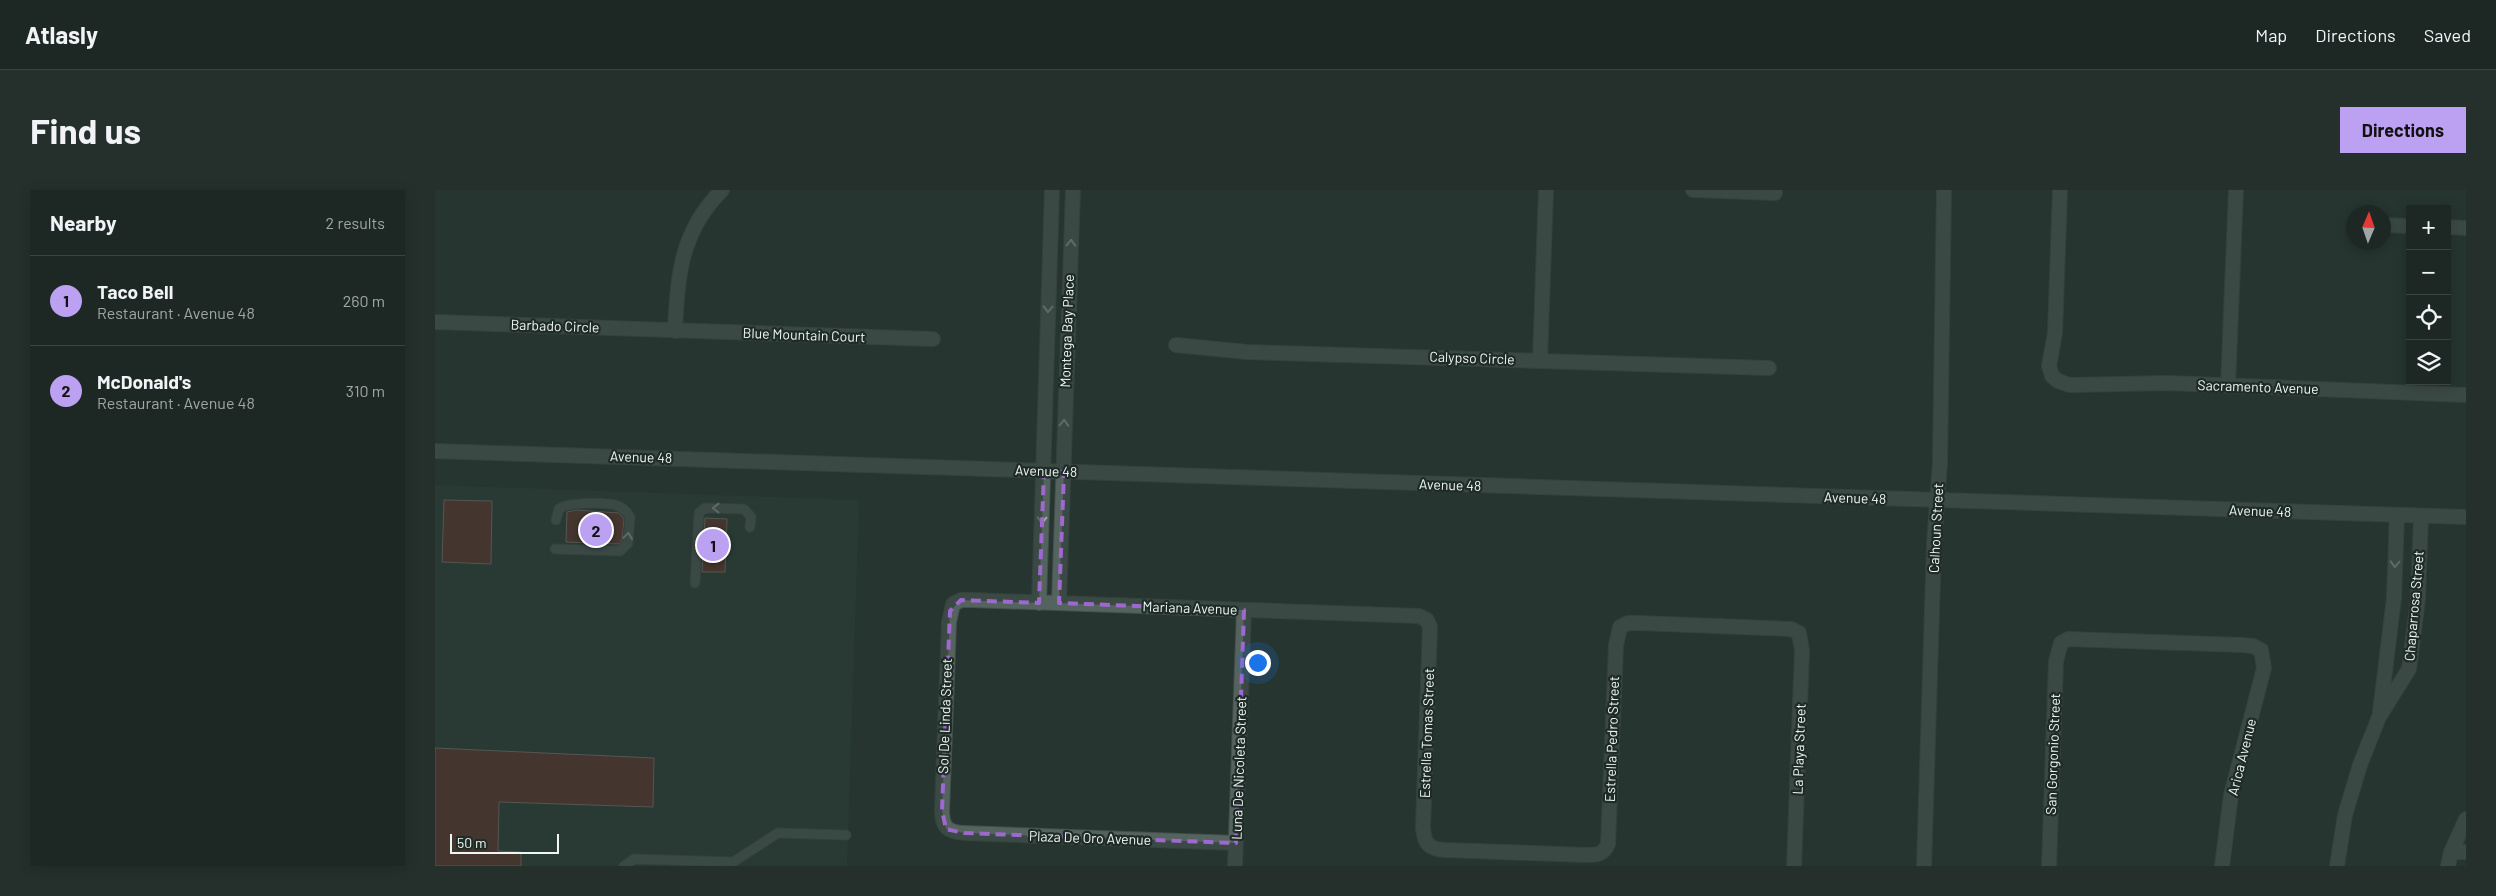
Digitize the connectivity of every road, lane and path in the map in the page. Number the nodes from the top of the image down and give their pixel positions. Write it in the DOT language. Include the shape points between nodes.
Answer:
graph roads {
  1 [pos="722,190"];
  2 [pos="1053,190"];
  3 [pos="1073,190"];
  4 [pos="1546,190"];
  5 [pos="1693,190"];
  6 [pos="1944,190"];
  7 [pos="2060,190"];
  8 [pos="2236,190"];
  9 [pos="1775,193"];
  10 [pos="2391,225"];
  11 [pos="2406,226"];
  12 [pos="2451,227"];
  13 [pos="2466,228"];
  14 [pos="435,322"];
  15 [pos="675,331"];
  16 [pos="933,339"];
  17 [pos="1176,345"];
  18 [pos="1540,360"];
  19 [pos="1769,368"];
  20 [pos="2228,386"];
  21 [pos="2466,395"];
  22 [pos="435,450"];
  23 [pos="1044,471"];
  24 [pos="1064,472"];
  25 [pos="1937,501"];
  26 [pos="2397,515"];
  27 [pos="2421,516"];
  28 [pos="2466,517"];
  29 [pos="555,520"];
  30 [pos="750,528"];
  31 [pos="555,549"];
  32 [pos="695,583"];
  33 [pos="1039,602"];
  34 [pos="1059,603"];
  35 [pos="953,604"];
  36 [pos="1244,610"];
  37 [pos="1427,620"];
  38 [pos="1799,633"];
  39 [pos="2261,650"];
  40 [pos="2379,717"];
  41 [pos="2466,819"];
  42 [pos="945,829"];
  43 [pos="846,835"];
  44 [pos="1236,843"];
  45 [pos="1605,851"];
  46 [pos="2451,852"];
  47 [pos="2466,852"];
  48 [pos="624,866"];
  49 [pos="1235,866"];
  50 [pos="1794,866"];
  51 [pos="1924,866"];
  52 [pos="2049,866"];
  53 [pos="2222,866"];
  54 [pos="2337,866"];
  55 [pos="2449,866"];
  1 -- 15 [label="street" via="695,225 683,255"];
  2 -- 23 [label="street, Montega Bay Place, one-way"];
  24 -- 3 [label="street, Montega Bay Place, one-way"];
  4 -- 18 [label="street"];
  5 -- 9 [label="street"];
  6 -- 25 [label="street, Calhoun Street"];
  7 -- 20 [label="street, Sacramento Avenue" via="2055,333 2049,366 2052,376 2070,385 2168,383"];
  8 -- 20 [label="street"];
  10 -- 11 [label="street"];
  12 -- 13 [label="street"];
  14 -- 15 [label="street, Barbado Circle"];
  15 -- 16 [label="street, Blue Mountain Court"];
  17 -- 18 [label="street, Calypso Circle" via="1247,352"];
  18 -- 19 [label="street, Calypso Circle"];
  20 -- 21 [label="street, Sacramento Avenue"];
  22 -- 23 [label="street, Avenue 48"];
  23 -- 24 [label="street, Avenue 48"];
  23 -- 33 [label="street, Montega Bay Place, one-way"];
  24 -- 25 [label="street, Avenue 48"];
  24 -- 34 [label="street, Montega Bay Place"];
  25 -- 26 [label="street, Avenue 48"];
  25 -- 51 [label="street, Calhoun Street"];
  26 -- 27 [label="street, Avenue 48"];
  26 -- 40 [label="street, Chaparrosa Street, one-way" via="2393,620"];
  27 -- 28 [label="street, Avenue 48"];
  27 -- 40 [label="street, Chaparrosa Street" via="2418,599 2409,669"];
  31 -- 29 [label="lane, one-way" via="620,551 629,543 630,517 616,505 568,503 559,509"];
  30 -- 32 [label="lane, one-way" via="751,517 743,509 705,508 699,513"];
  33 -- 34 [label="street, Mariana Avenue"];
  33 -- 35 [label="street, Mariana Avenue" via="961,600"];
  34 -- 36 [label="street, Mariana Avenue"];
  35 -- 42 [label="street, Sol De Linda Street" via="949,622 942,810"];
  36 -- 37 [label="street, Mariana Avenue" via="1409,615"];
  36 -- 44 [label="street, Luna De Nicoleta Street"];
  37 -- 45 [label="street, Estrella Tomas Street" via="1430,638 1423,827 1427,845 1434,849 1597,855"];
  38 -- 45 [label="street, Estrella Pedro Street" via="1781,628 1628,623 1620,627 1615,645 1609,833"];
  38 -- 50 [label="street, La Playa Street" via="1802,651"];
  39 -- 52 [label="street, San Gorgonio Street" via="2242,645 2068,639 2061,643 2056,661"];
  39 -- 53 [label="street, Arica Avenue" via="2264,668 2231,795"];
  40 -- 54 [label="street, Chaparrosa Street" via="2352,790"];
  41 -- 46 [label="street"];
  42 -- 44 [label="street, Plaza De Oro Avenue" via="964,833"];
  43 -- 48 [label="lane" via="778,833 733,862 635,859"];
  44 -- 49 [label="street, Luna De Nicoleta Street"];
  46 -- 47 [label="street"];
  46 -- 55 [label="street"];
}
